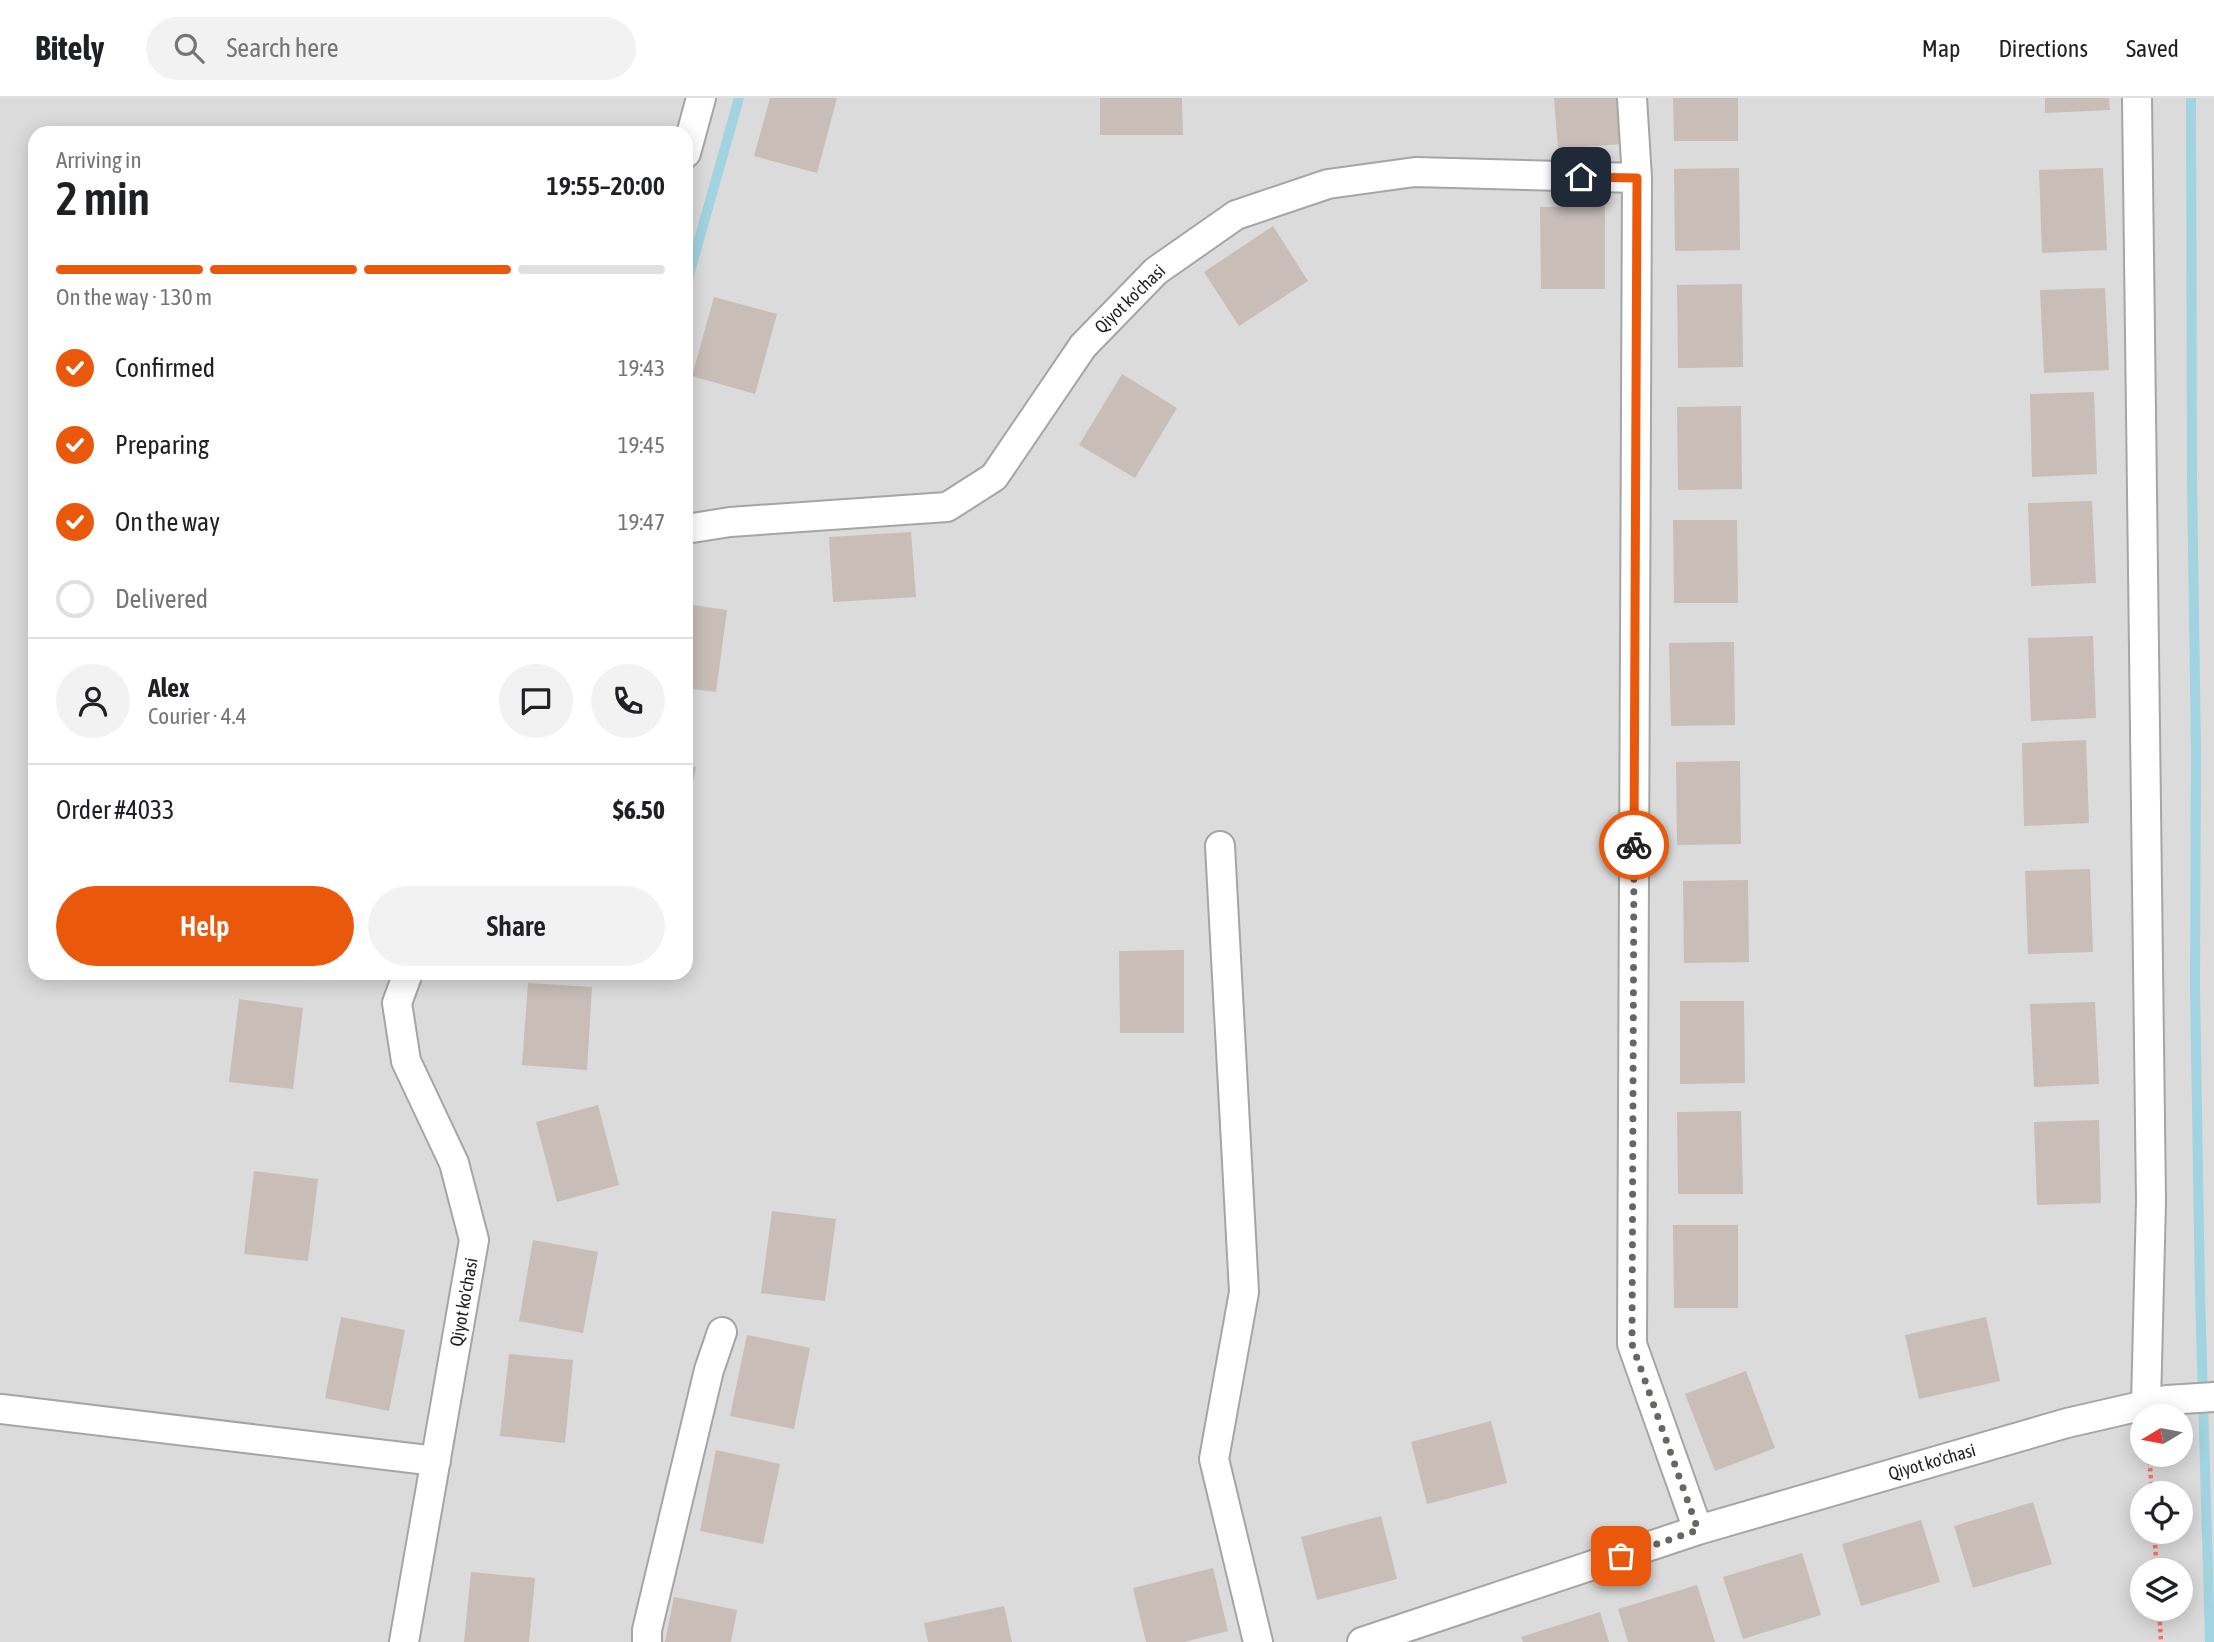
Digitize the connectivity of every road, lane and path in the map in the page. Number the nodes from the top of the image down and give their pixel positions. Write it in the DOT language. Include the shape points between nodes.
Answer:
graph roads {
  1 [pos="701,98"];
  2 [pos="1632,98"];
  3 [pos="2137,98"];
  4 [pos="693,127"];
  5 [pos="1637,178"];
  6 [pos="693,528"];
  7 [pos="1220,846"];
  8 [pos="405,980"];
  9 [pos="722,1332"];
  10 [pos="2214,1397"];
  11 [pos="2157,1402"];
  12 [pos="1,1409"];
  13 [pos="436,1461"];
  14 [pos="1698,1530"];
  15 [pos="2160,1621"];
  16 [pos="404,1642"];
  17 [pos="647,1642"];
  18 [pos="1258,1642"];
  19 [pos="1362,1642"];
  20 [pos="2161,1642"];
  1 -- 4 [label="street"];
  2 -- 5 [label="street"];
  3 -- 11 [label="street"];
  5 -- 6 [label="street, Qiyot ko'chasi" via="1415,172 1328,184 1236,215 1156,271 1083,346 994,477 947,507"];
  5 -- 14 [label="street" via="1632,1344"];
  7 -- 18 [label="street" via="1244,1292 1214,1459"];
  8 -- 13 [label="street, Qiyot ko'chasi" via="397,1003 406,1061 454,1163 474,1240"];
  9 -- 17 [label="street" via="709,1370"];
  10 -- 11 [label="street, Qiyot ko'chasi"];
  11 -- 14 [label="street, Qiyot ko'chasi" via="2067,1423"];
  12 -- 13 [label="street"];
  13 -- 16 [label="street, Qiyot ko'chasi"];
  14 -- 19 [label="street, Qiyot ko'chasi"];
  15 -- 20 [label="path"];
}
